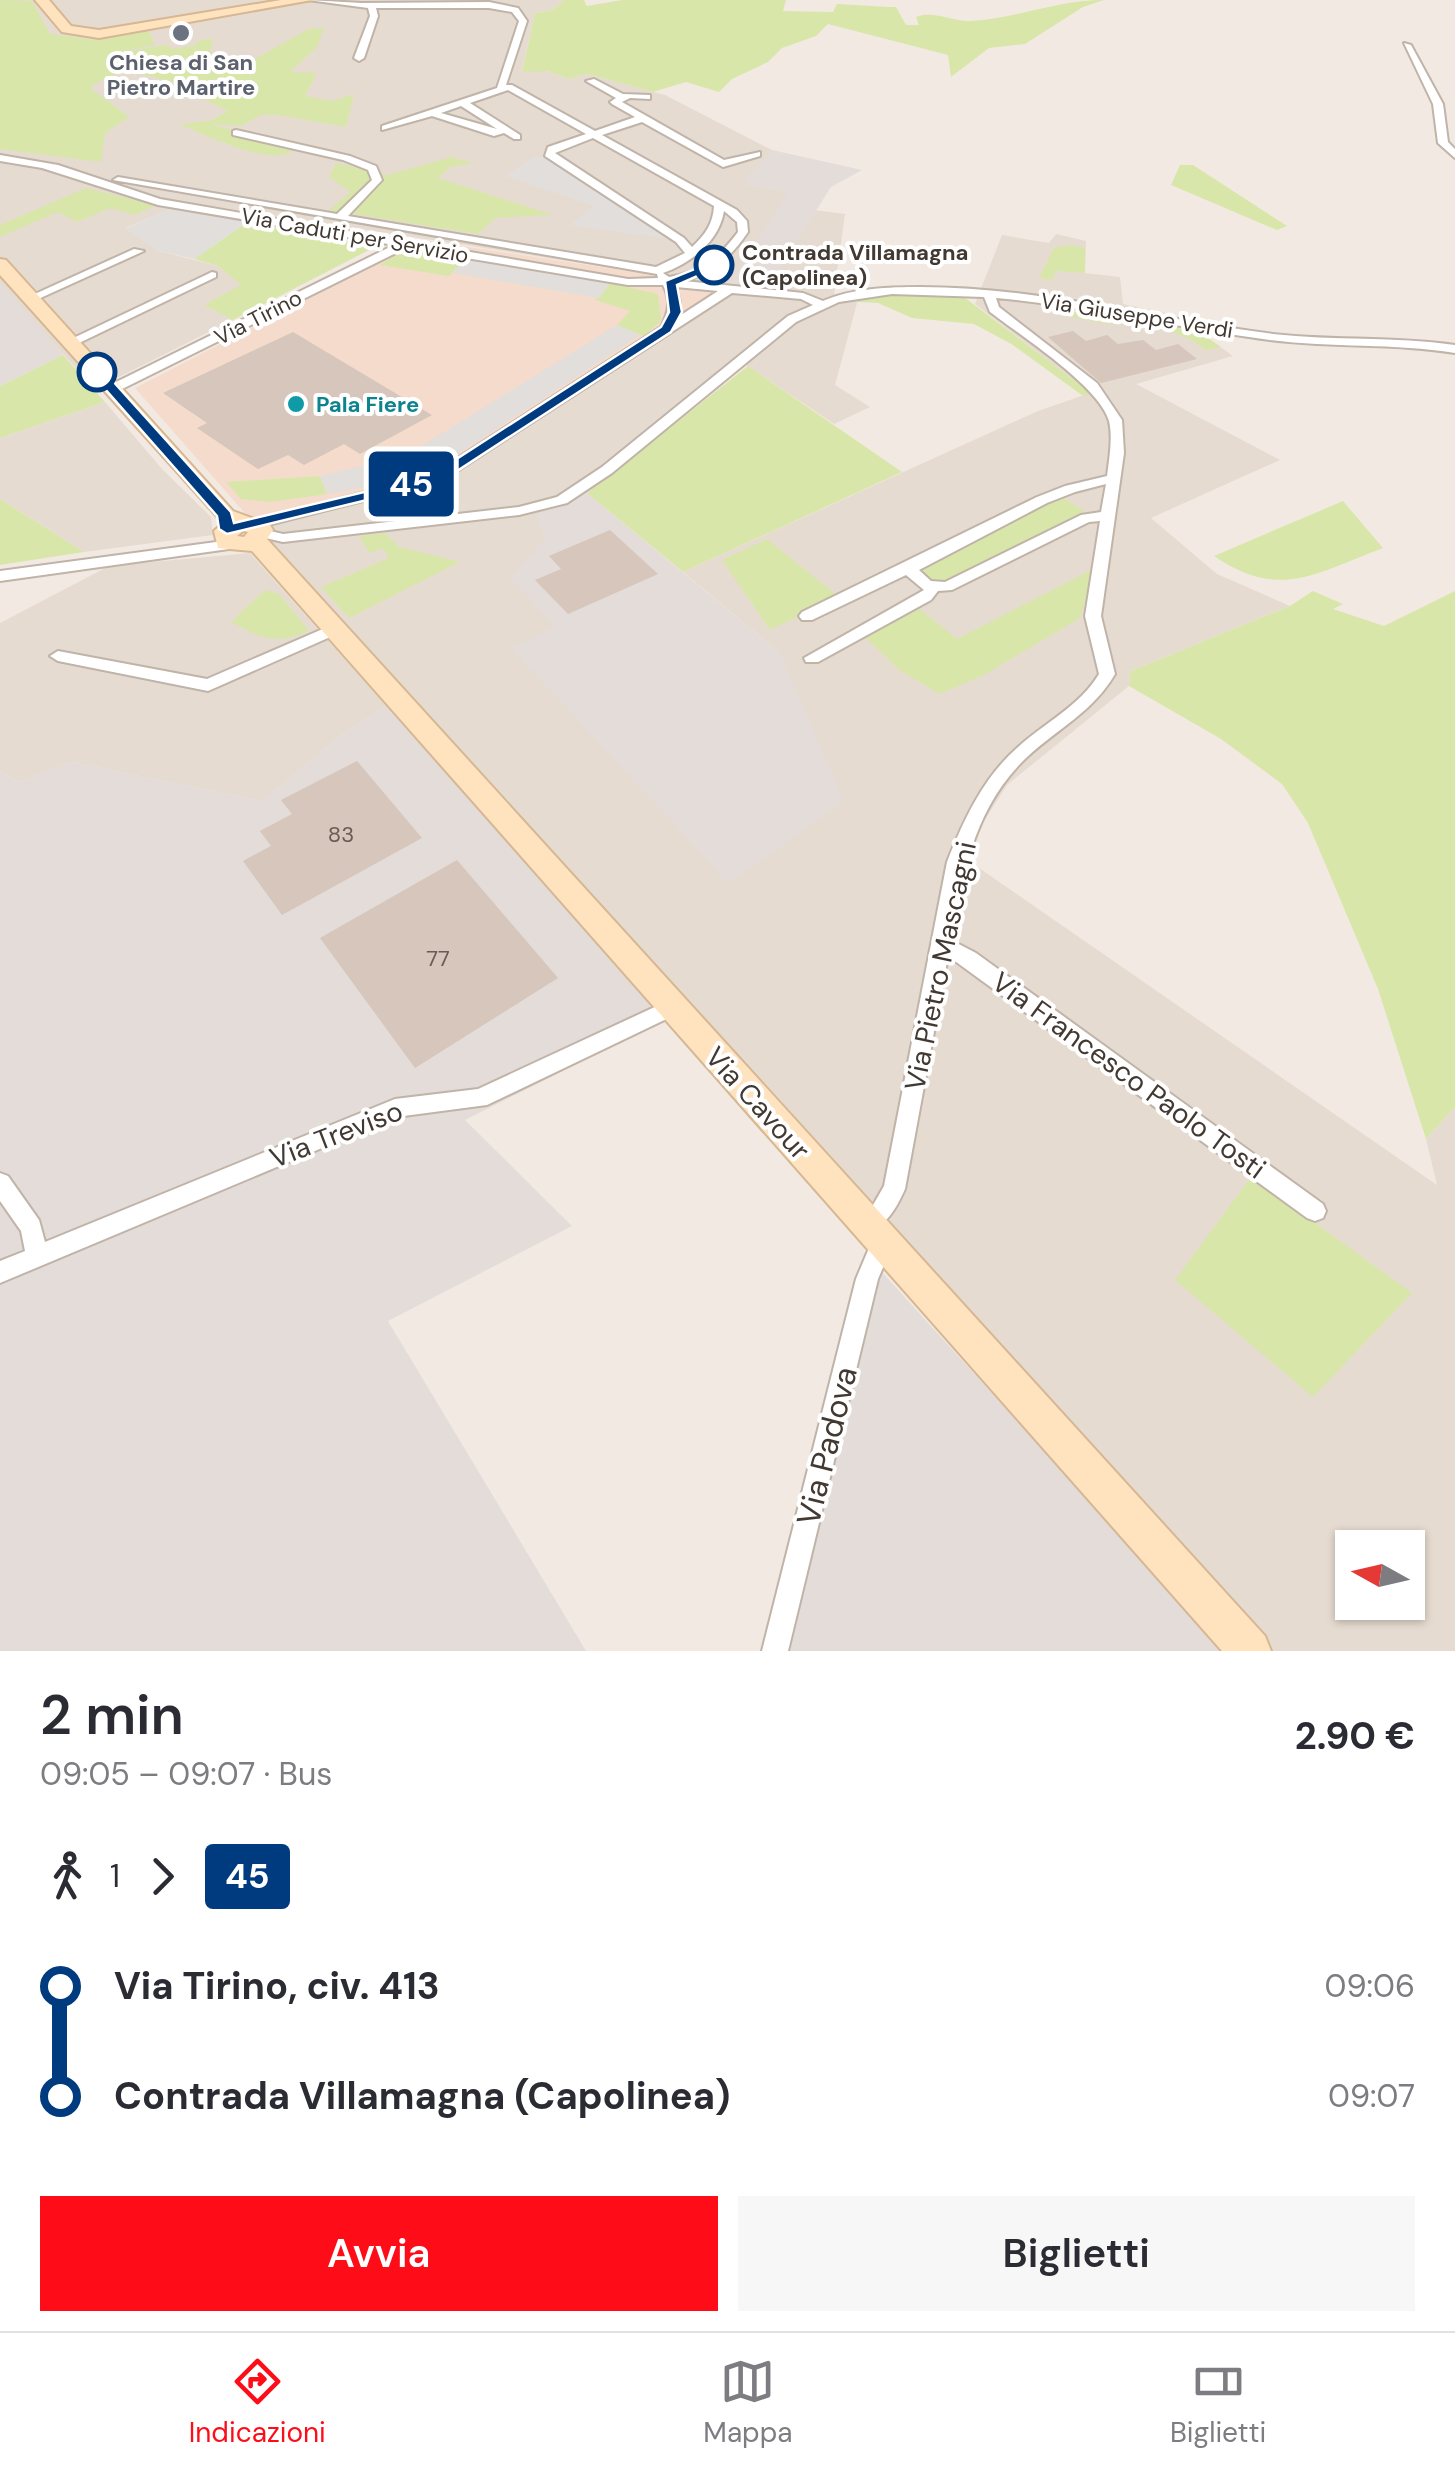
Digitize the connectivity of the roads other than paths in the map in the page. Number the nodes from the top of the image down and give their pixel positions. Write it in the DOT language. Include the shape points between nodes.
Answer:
graph roads {
  1 [pos="42,0"];
  2 [pos="309,0"];
  3 [pos="372,6"];
  4 [pos="1406,45"];
  5 [pos="359,58"];
  6 [pos="591,82"];
  7 [pos="501,87"];
  8 [pos="622,97"];
  9 [pos="646,97"];
  10 [pos="467,105"];
  11 [pos="433,113"];
  12 [pos="445,117"];
  13 [pos="640,119"];
  14 [pos="386,128"];
  15 [pos="506,129"];
  16 [pos="236,133"];
  17 [pos="594,134"];
  18 [pos="517,136"];
  19 [pos="756,154"];
  20 [pos="1455,156"];
  21 [pos="0,158"];
  22 [pos="46,166"];
  23 [pos="719,205"];
  24 [pos="339,218"];
  25 [pos="652,221"];
  26 [pos="709,232"];
  27 [pos="740,237"];
  28 [pos="403,244"];
  29 [pos="138,252"];
  30 [pos="691,254"];
  31 [pos="0,264"];
  32 [pos="657,271"];
  33 [pos="212,275"];
  34 [pos="670,283"];
  35 [pos="731,290"];
  36 [pos="989,294"];
  37 [pos="32,298"];
  38 [pos="819,303"];
  39 [pos="666,330"];
  40 [pos="70,342"];
  41 [pos="1455,349"];
  42 [pos="112,389"];
  43 [pos="1114,479"];
  44 [pos="1109,515"];
  45 [pos="246,535"];
  46 [pos="912,566"];
  47 [pos="0,576"];
  48 [pos="934,587"];
  49 [pos="807,616"];
  50 [pos="332,630"];
  51 [pos="58,656"];
  52 [pos="812,658"];
  53 [pos="940,943"];
  54 [pos="672,1007"];
  55 [pos="0,1183"];
  56 [pos="1315,1211"];
  57 [pos="874,1233"];
  58 [pos="37,1257"];
  59 [pos="0,1272"];
  60 [pos="775,1651"];
  61 [pos="1250,1651"];
  1 -- 2 [label="street" via="66,29 98,34"];
  2 -- 3 [label="street"];
  3 -- 5 [label="street"];
  3 -- 7 [label="street" via="489,4 516,10 523,21"];
  4 -- 20 [label="street" via="1438,104 1443,143"];
  6 -- 8 [label="street"];
  7 -- 10 [label="street"];
  7 -- 17 [label="street"];
  8 -- 9 [label="street"];
  8 -- 13 [label="street" via="616,105"];
  10 -- 11 [label="street"];
  10 -- 12 [label="street"];
  10 -- 15 [label="street"];
  11 -- 12 [label="street"];
  11 -- 14 [label="street"];
  12 -- 15 [label="street" via="494,133"];
  13 -- 17 [label="street"];
  13 -- 19 [label="street" via="724,164"];
  15 -- 18 [label="street"];
  16 -- 24 [label="street, Via Caduti per Servizio" via="372,168 377,180"];
  17 -- 23 [label="street"];
  17 -- 25 [label="street" via="549,154"];
  21 -- 22 [label="street, Via Caduti per Servizio"];
  22 -- 24 [label="street, Via Caduti per Servizio"];
  22 -- 28 [label="street, Via Caduti per Servizio" via="158,202"];
  23 -- 26 [label="street" via="721,214"];
  23 -- 27 [label="street" via="742,221"];
  24 -- 32 [label="street, Via Caduti per Servizio"];
  25 -- 26 [label="street"];
  25 -- 30 [label="street"];
  26 -- 27 [label="street"];
  26 -- 30 [label="street"];
  27 -- 34 [label="street, Via Caduti per Servizio" via="714,265"];
  28 -- 34 [label="street, Via Caduti per Servizio" via="628,282"];
  28 -- 42 [label="street, Via Tirino"];
  29 -- 37 [label="street"];
  30 -- 32 [label="street"];
  31 -- 37 [label="street"];
  32 -- 34 [label="street"];
  33 -- 40 [label="street"];
  34 -- 35 [label="street"];
  34 -- 39 [label="street" via="675,312"];
  35 -- 38 [label="street"];
  35 -- 39 [label="street"];
  36 -- 38 [label="street, Via Giuseppe Verdi" via="925,290"];
  36 -- 41 [label="street, Via Giuseppe Verdi" via="1268,337"];
  36 -- 43 [label="street, Via Pietro Mascagni" via="994,309 1103,396 1117,430"];
  37 -- 40 [label="street"];
  38 -- 45 [label="street" via="562,500 519,511"];
  39 -- 45 [label="street" via="452,468"];
  40 -- 42 [label="street"];
  42 -- 45 [label="street"];
  43 -- 44 [label="street, Via Pietro Mascagni"];
  43 -- 46 [label="street" via="1092,480"];
  44 -- 48 [label="street" via="1086,518 953,584"];
  44 -- 53 [label="street, Via Pietro Mascagni" via="1092,616 1105,679 1020,754 978,809 956,862"];
  45 -- 47 [label="street"];
  45 -- 50 [label="street, Via Cavour"];
  46 -- 48 [label="street" via="914,577"];
  46 -- 49 [label="street"];
  48 -- 52 [label="street"];
  50 -- 51 [label="street" via="208,685"];
  50 -- 54 [label="street, Via Cavour"];
  53 -- 56 [label="street, Via Francesco Paolo Tosti"];
  53 -- 57 [label="street, Via Pietro Mascagni" via="894,1189"];
  54 -- 57 [label="street, Via Cavour"];
  54 -- 58 [label="street, Via Treviso" via="480,1098 395,1108"];
  55 -- 58 [label="street" via="31,1227"];
  57 -- 60 [label="street, Via Padova"];
  57 -- 61 [label="street, Via Cavour"];
  58 -- 59 [label="street, Via Treviso"];
}
